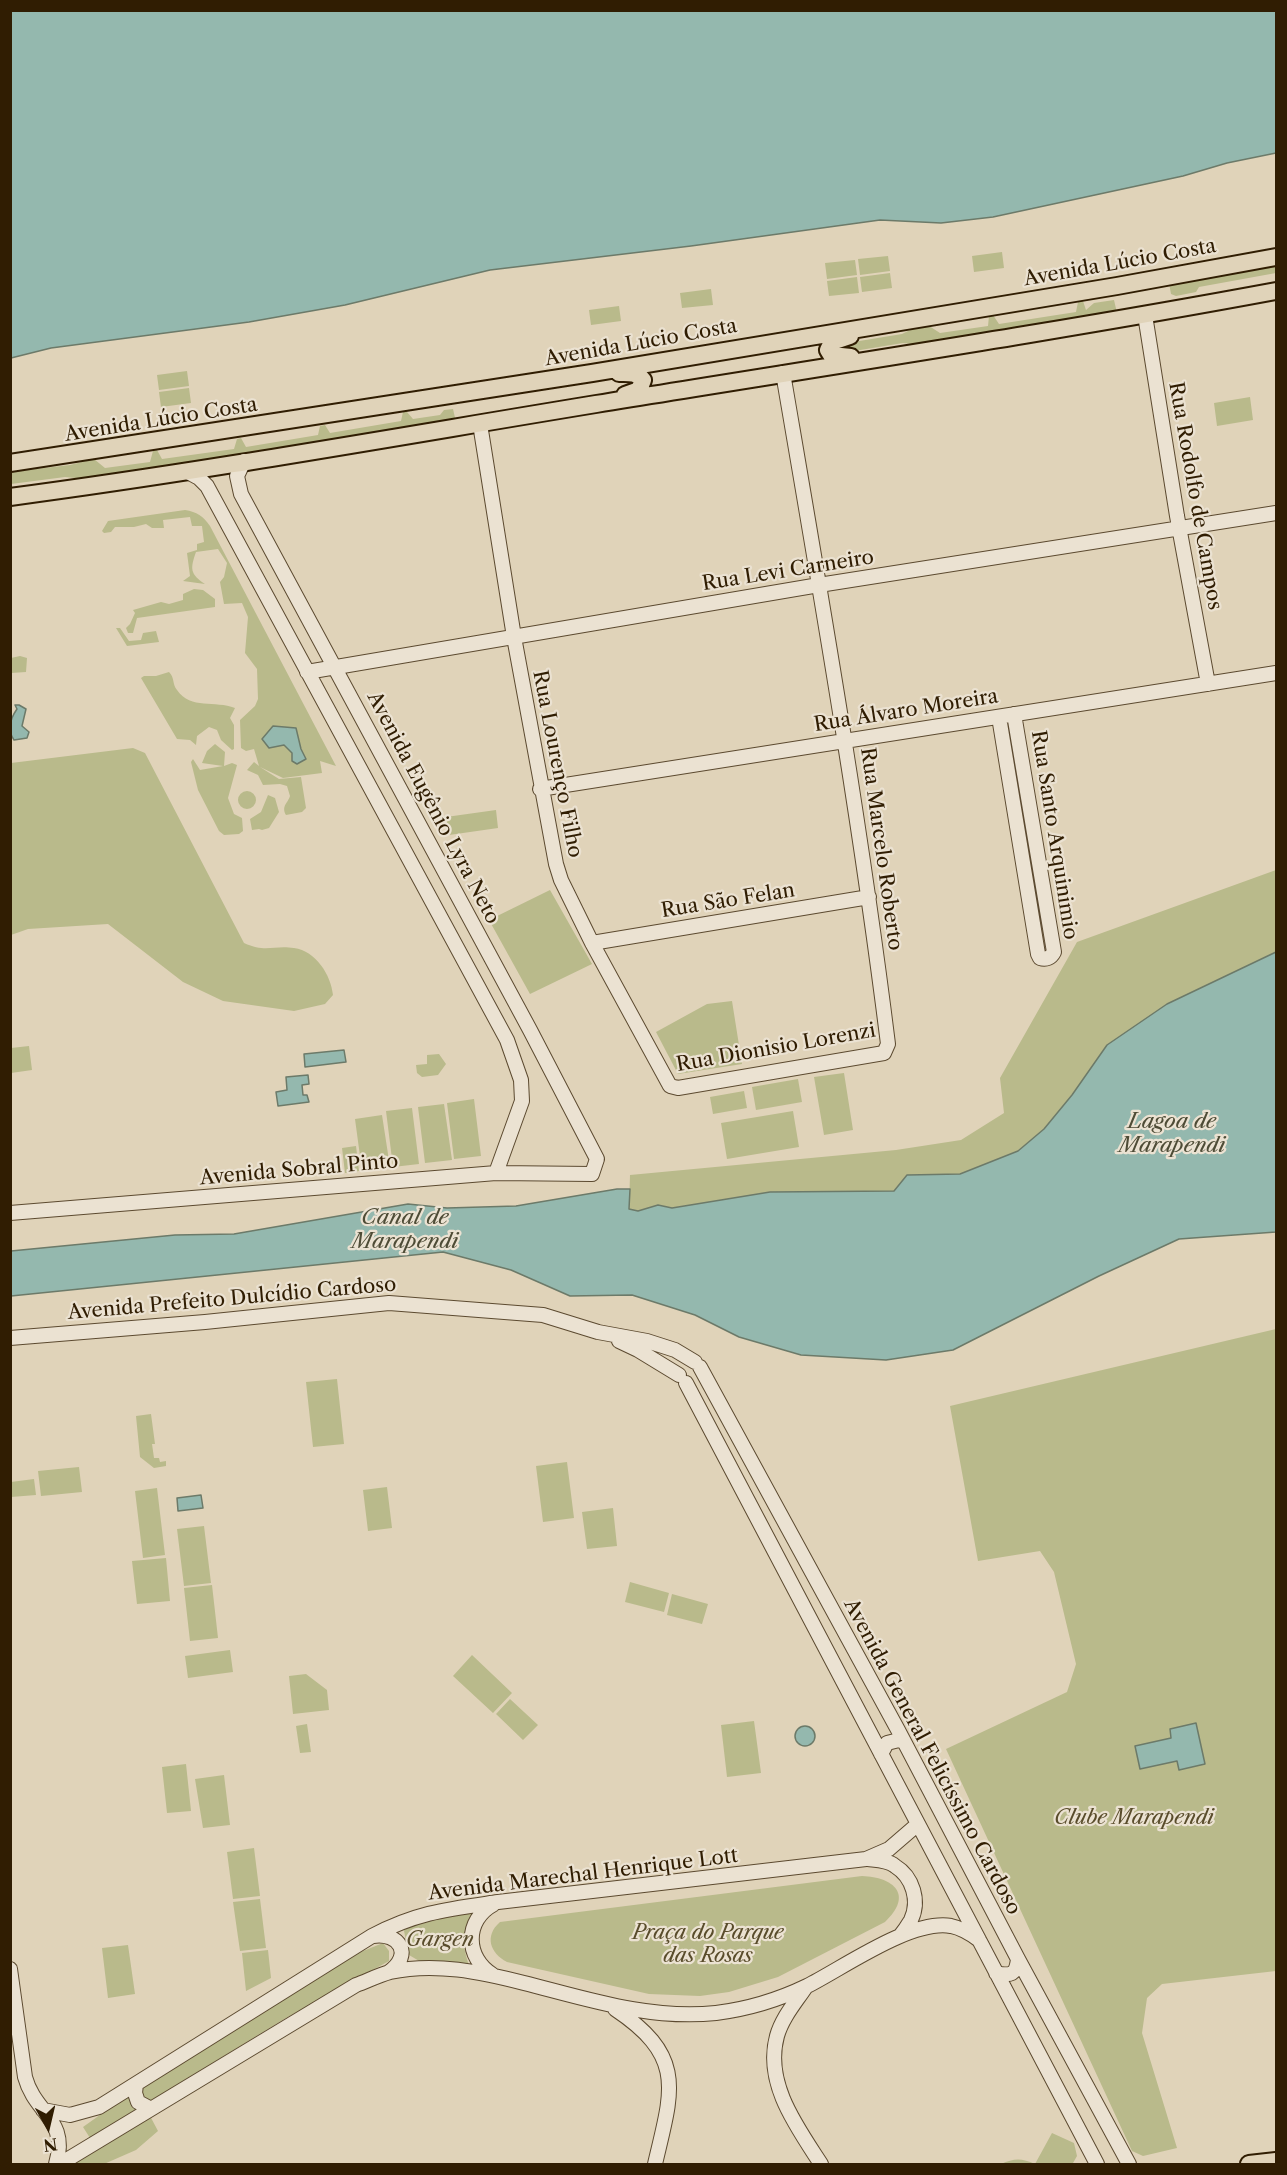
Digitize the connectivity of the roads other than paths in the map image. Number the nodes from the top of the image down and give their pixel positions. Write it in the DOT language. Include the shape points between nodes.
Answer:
graph roads {
  1 [pos="1276,257"];
  2 [pos="1276,291"];
  3 [pos="1145,315"];
  4 [pos="891,323"];
  5 [pos="886,358"];
  6 [pos="592,373"];
  7 [pos="783,373"];
  8 [pos="596,404"];
  9 [pos="480,424"];
  10 [pos="65,456"];
  11 [pos="244,461"];
  12 [pos="10,463"];
  13 [pos="10,468"];
  14 [pos="186,471"];
  15 [pos="10,489"];
  16 [pos="52,491"];
  17 [pos="10,496"];
  18 [pos="1276,513"];
  19 [pos="1180,528"];
  20 [pos="819,585"];
  21 [pos="514,637"];
  22 [pos="334,666"];
  23 [pos="307,672"];
  24 [pos="1276,673"];
  25 [pos="1208,684"];
  26 [pos="1014,714"];
  27 [pos="999,717"];
  28 [pos="845,740"];
  29 [pos="540,789"];
  30 [pos="426,839"];
  31 [pos="404,851"];
  32 [pos="869,897"];
  33 [pos="592,943"];
  34 [pos="530,1029"];
  35 [pos="507,1040"];
  36 [pos="888,1047"];
  37 [pos="670,1086"];
  38 [pos="496,1173"];
  39 [pos="592,1174"];
  40 [pos="10,1213"];
  41 [pos="598,1332"];
  42 [pos="10,1338"];
  43 [pos="697,1365"];
  44 [pos="682,1379"];
  45 [pos="776,1504"];
  46 [pos="757,1517"];
  47 [pos="825,1595"];
  48 [pos="804,1608"];
  49 [pos="904,1742"];
  50 [pos="881,1754"];
  51 [pos="918,1824"];
  52 [pos="866,1859"];
  53 [pos="498,1902"];
  54 [pos="372,1936"];
  55 [pos="900,1936"];
  56 [pos="979,1940"];
  57 [pos="1018,1959"];
  58 [pos="10,1969"];
  59 [pos="389,1972"];
  60 [pos="996,1973"];
  61 [pos="493,1975"];
  62 [pos="807,1986"];
  63 [pos="609,2004"];
  64 [pos="136,2084"];
  65 [pos="151,2109"];
  66 [pos="43,2110"];
  67 [pos="1276,2161"];
  68 [pos="58,2164"];
  69 [pos="656,2164"];
  70 [pos="820,2164"];
  71 [pos="1097,2164"];
  72 [pos="1130,2164"];
  73 [pos="1256,2164"];
  1 -- 4 [label="main road, Avenida Lúcio Costa"];
  2 -- 3 [label="main road"];
  3 -- 5 [label="main road"];
  3 -- 19 [label="street, Rua Rodolfo de Campos"];
  4 -- 5 [label="main road" via="832,342 828,350 835,357"];
  4 -- 6 [label="main road, Avenida Lúcio Costa"];
  5 -- 7 [label="main road"];
  6 -- 8 [label="main road" via="633,373 643,380 639,390"];
  6 -- 10 [label="main road, Avenida Lúcio Costa"];
  7 -- 8 [label="main road"];
  7 -- 20 [label="street, Rua Marcelo Roberto"];
  8 -- 9 [label="main road"];
  9 -- 11 [label="main road"];
  9 -- 21 [label="street, Rua Lourenço Filho"];
  10 -- 12 [label="main road, Avenida Lúcio Costa"];
  10 -- 13 [label="main road"];
  11 -- 14 [label="main road"];
  11 -- 22 [label="street, Avenida Eugênio Lyra Neto" via="237,476 241,494"];
  14 -- 16 [label="main road"];
  14 -- 23 [label="street" via="207,486"];
  15 -- 16 [label="main road"];
  16 -- 17 [label="main road"];
  18 -- 19 [label="street, Rua Levi Carneiro"];
  19 -- 20 [label="street, Rua Levi Carneiro"];
  19 -- 25 [label="street, Rua Rodolfo de Campos"];
  20 -- 21 [label="street, Rua Levi Carneiro"];
  20 -- 28 [label="street, Rua Marcelo Roberto"];
  21 -- 22 [label="street, Rua Levi Carneiro"];
  21 -- 29 [label="street, Rua Lourenço Filho"];
  22 -- 23 [label="street, Rua Levi Carneiro"];
  22 -- 30 [label="street, Avenida Eugênio Lyra Neto"];
  23 -- 31 [label="street"];
  24 -- 25 [label="street, Rua Álvaro Moreira"];
  25 -- 26 [label="street, Rua Álvaro Moreira"];
  26 -- 27 [label="street, Rua Álvaro Moreira"];
  26 -- 27 [label="street, Rua Santo Arquinimio" via="1054,952 1047,958 1038,954"];
  27 -- 28 [label="street, Rua Álvaro Moreira"];
  28 -- 29 [label="street, Rua Álvaro Moreira"];
  28 -- 32 [label="street, Rua Marcelo Roberto"];
  29 -- 33 [label="street, Rua Lourenço Filho" via="559,872"];
  30 -- 31 [label="street"];
  30 -- 34 [label="street, Avenida Eugênio Lyra Neto"];
  31 -- 35 [label="street"];
  32 -- 33 [label="street, Rua São Felan"];
  32 -- 36 [label="street, Rua Marcelo Roberto"];
  33 -- 37 [label="street, Rua Lourenço Filho"];
  34 -- 35 [label="street" via="520,1038"];
  34 -- 39 [label="street, Avenida Eugênio Lyra Neto" via="597,1159"];
  35 -- 38 [label="street" via="521,1080 522,1101"];
  36 -- 37 [label="street, Rua Dionisio Lorenzi" via="884,1053 678,1088"];
  38 -- 39 [label="street, Avenida Sobral Pinto"];
  38 -- 40 [label="street, Avenida Sobral Pinto"];
  41 -- 42 [label="street, Avenida Prefeito Dulcídio Cardoso" via="543,1315 389,1303"];
  41 -- 43 [label="street" via="655,1343 675,1350"];
  41 -- 44 [label="street" via="638,1350"];
  43 -- 44 [label="street" via="701,1375 697,1381"];
  43 -- 45 [label="street, Avenida General Felicíssimo Cardoso"];
  44 -- 46 [label="street"];
  45 -- 46 [label="street" via="759,1504 755,1510"];
  45 -- 47 [label="street, Avenida General Felicíssimo Cardoso"];
  46 -- 48 [label="street"];
  47 -- 48 [label="street" via="818,1609"];
  47 -- 49 [label="street, Avenida General Felicíssimo Cardoso"];
  48 -- 50 [label="street"];
  49 -- 50 [label="street" via="892,1740"];
  49 -- 57 [label="street, Avenida General Felicíssimo Cardoso"];
  50 -- 51 [label="street"];
  51 -- 52 [label="street, Avenida Marechal Henrique Lott" via="889,1849"];
  51 -- 56 [label="street"];
  52 -- 53 [label="street, Avenida Marechal Henrique Lott"];
  52 -- 55 [label="street" via="894,1864 913,1889 915,1905 911,1920"];
  53 -- 54 [label="street, Avenida Marechal Henrique Lott" via="416,1916"];
  53 -- 61 [label="street" via="477,1918 471,1940 477,1961"];
  54 -- 59 [label="street" via="389,1936 400,1946 401,1960"];
  54 -- 64 [label="street, Avenida Marechal Henrique Lott"];
  55 -- 56 [label="street" via="922,1928 952,1926"];
  55 -- 62 [label="street"];
  56 -- 60 [label="street"];
  57 -- 60 [label="street" via="1017,1969 1012,1973"];
  57 -- 72 [label="street, Avenida General Felicíssimo Cardoso"];
  58 -- 66 [label="street" via="25,2077"];
  59 -- 61 [label="street" via="453,1968"];
  59 -- 65 [label="street" via="356,1985"];
  60 -- 71 [label="street"];
  61 -- 63 [label="street"];
  62 -- 63 [label="street" via="764,2003 716,2013 658,2014"];
  62 -- 70 [label="street" via="777,2036 775,2069 784,2102"];
  63 -- 69 [label="street" via="647,2033 662,2054 668,2072 670,2104"];
  64 -- 65 [label="street" via="138,2102"];
  64 -- 66 [label="street, Avenida Marechal Henrique Lott" via="84,2112 70,2115"];
  65 -- 68 [label="street"];
  66 -- 68 [label="street" via="59,2134"];
  67 -- 73 [label="main road"];
}
